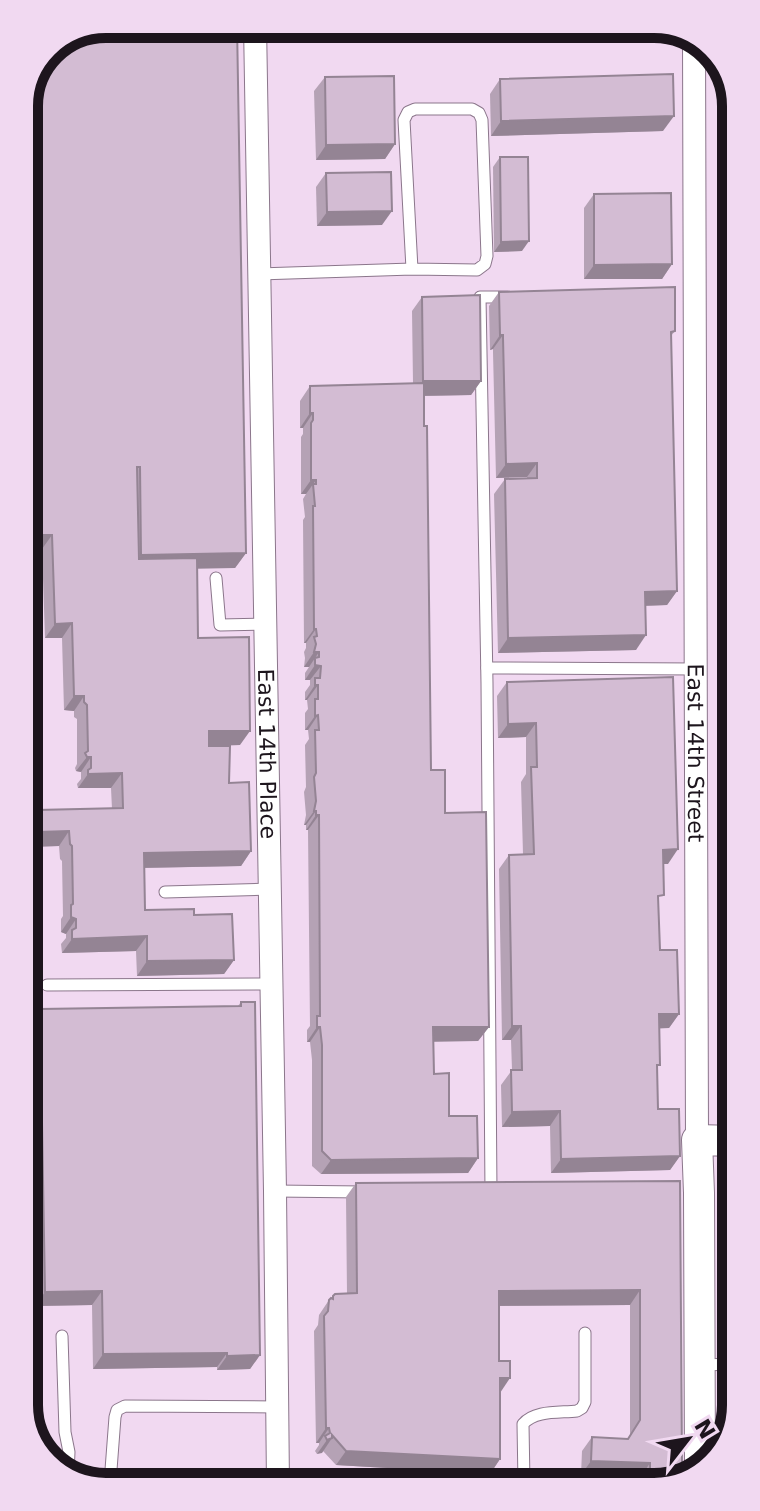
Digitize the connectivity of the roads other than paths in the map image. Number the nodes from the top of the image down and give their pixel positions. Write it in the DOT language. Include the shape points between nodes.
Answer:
graph roads {
  1 [pos="255,38"];
  2 [pos="700,57"];
  3 [pos="412,269"];
  4 [pos="259,274"];
  5 [pos="520,297"];
  6 [pos="216,578"];
  7 [pos="266,624"];
  8 [pos="487,668"];
  9 [pos="696,669"];
  10 [pos="270,889"];
  11 [pos="165,892"];
  12 [pos="272,984"];
  13 [pos="47,985"];
  14 [pos="697,1140"];
  15 [pos="722,1141"];
  16 [pos="275,1191"];
  17 [pos="368,1192"];
  18 [pos="475,1192"];
  19 [pos="491,1192"];
  20 [pos="506,1192"];
  21 [pos="585,1333"];
  22 [pos="62,1336"];
  23 [pos="722,1364"];
  24 [pos="700,1365"];
  25 [pos="277,1407"];
  26 [pos="700,1454"];
  27 [pos="69,1461"];
  28 [pos="113,1473"];
  29 [pos="278,1473"];
  30 [pos="524,1473"];
  1 -- 4 [label="street, East 14th Place"];
  2 -- 9 [label="street, East 14th Street" via="689,299"];
  3 -- 3 [label="lane" via="477,270 485,264 482,120 472,109 415,109 404,120"];
  3 -- 4 [label="lane"];
  4 -- 7 [label="street, East 14th Place"];
  5 -- 8 [label="lane" via="480,297"];
  6 -- 7 [label="lane" via="220,625"];
  7 -- 10 [label="street, East 14th Place"];
  8 -- 9 [label="lane"];
  8 -- 19 [label="lane"];
  9 -- 14 [label="street, East 14th Street"];
  10 -- 11 [label="lane"];
  10 -- 12 [label="street, East 14th Place"];
  12 -- 13 [label="lane"];
  12 -- 16 [label="street, East 14th Place"];
  14 -- 15 [label="street"];
  14 -- 24 [label="street, East 14th Street" via="693,1193"];
  16 -- 17 [label="lane"];
  16 -- 25 [label="street, East 14th Place"];
  18 -- 19 [label="lane"];
  19 -- 20 [label="lane"];
  21 -- 30 [label="lane" via="585,1402 577,1411 526,1420"];
  22 -- 27 [label="lane"];
  23 -- 24 [label="lane"];
  24 -- 26 [label="street, East 14th Street"];
  25 -- 28 [label="lane" via="125,1406 115,1417"];
  25 -- 29 [label="street, East 14th Place"];
}
